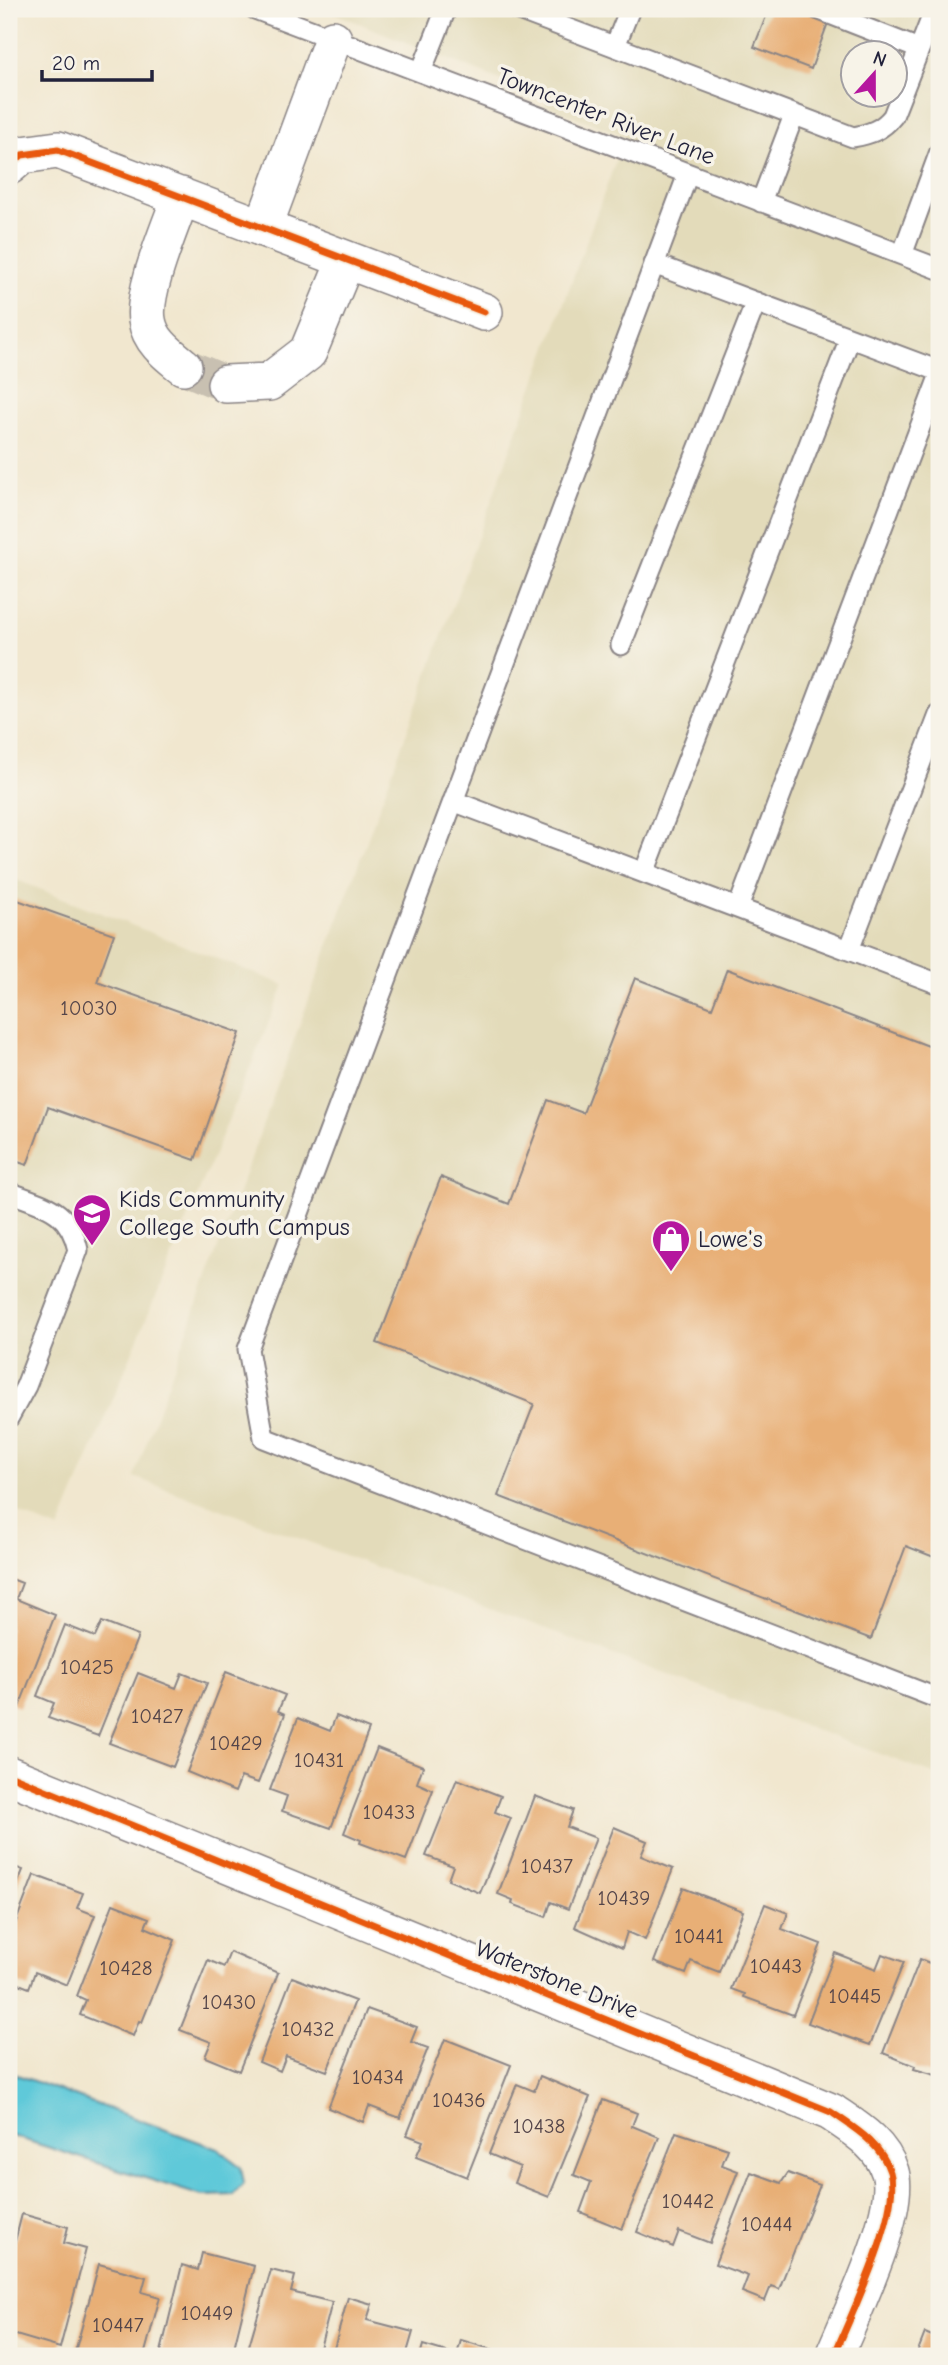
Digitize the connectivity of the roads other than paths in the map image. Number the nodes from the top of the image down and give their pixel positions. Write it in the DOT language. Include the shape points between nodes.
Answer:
graph roads {
  1 [pos="255,9"];
  2 [pos="446,9"];
  3 [pos="516,9"];
  4 [pos="630,9"];
  5 [pos="817,9"];
  6 [pos="935,9"];
  7 [pos="333,39"];
  8 [pos="615,46"];
  9 [pos="919,49"];
  10 [pos="421,72"];
  11 [pos="794,115"];
  12 [pos="939,154"];
  13 [pos="9,166"];
  14 [pos="688,174"];
  15 [pos="181,196"];
  16 [pos="761,202"];
  17 [pos="263,228"];
  18 [pos="902,255"];
  19 [pos="346,260"];
  20 [pos="654,264"];
  21 [pos="939,269"];
  22 [pos="756,302"];
  23 [pos="484,312"];
  24 [pos="850,338"];
  25 [pos="183,366"];
  26 [pos="939,374"];
  27 [pos="226,384"];
  28 [pos="621,645"];
  29 [pos="939,715"];
  30 [pos="453,801"];
  31 [pos="644,873"];
  32 [pos="738,908"];
  33 [pos="849,950"];
  34 [pos="939,984"];
  35 [pos="9,1192"];
  36 [pos="9,1418"];
  37 [pos="939,1699"];
  38 [pos="9,1775"];
  39 [pos="834,2356"];
  1 -- 7 [label="lane, Towncenter River Lane"];
  2 -- 10 [label="lane"];
  3 -- 8 [label="lane"];
  4 -- 8 [label="lane"];
  5 -- 9 [label="lane"];
  6 -- 9 [label="lane"];
  7 -- 10 [label="lane, Towncenter River Lane"];
  7 -- 17 [label="street"];
  8 -- 11 [label="lane"];
  9 -- 11 [label="lane" via="893,116 869,134 853,137"];
  10 -- 14 [label="lane, Towncenter River Lane"];
  11 -- 16 [label="lane"];
  12 -- 18 [label="lane"];
  13 -- 15 [label="street" via="22,155 58,150"];
  14 -- 16 [label="lane, Towncenter River Lane"];
  14 -- 20 [label="lane"];
  15 -- 17 [label="street"];
  15 -- 25 [label="street" via="152,280 147,320 158,345"];
  16 -- 18 [label="lane, Towncenter River Lane"];
  17 -- 19 [label="street"];
  18 -- 21 [label="lane, Towncenter River Lane"];
  19 -- 23 [label="street"];
  19 -- 27 [label="street" via="309,352 269,382"];
  20 -- 22 [label="lane"];
  20 -- 30 [label="lane"];
  22 -- 24 [label="lane"];
  22 -- 28 [label="lane"];
  24 -- 26 [label="lane"];
  24 -- 31 [label="lane"];
  26 -- 32 [label="lane"];
  29 -- 33 [label="lane"];
  30 -- 31 [label="lane"];
  30 -- 37 [label="lane" via="248,1349 264,1438"];
  31 -- 32 [label="lane"];
  32 -- 33 [label="lane"];
  33 -- 34 [label="lane"];
  35 -- 36 [label="lane" via="57,1210 74,1232 78,1250 26,1386"];
  38 -- 39 [label="street, Waterstone Drive" via="831,2112 871,2140 890,2173 890,2212"];
}
